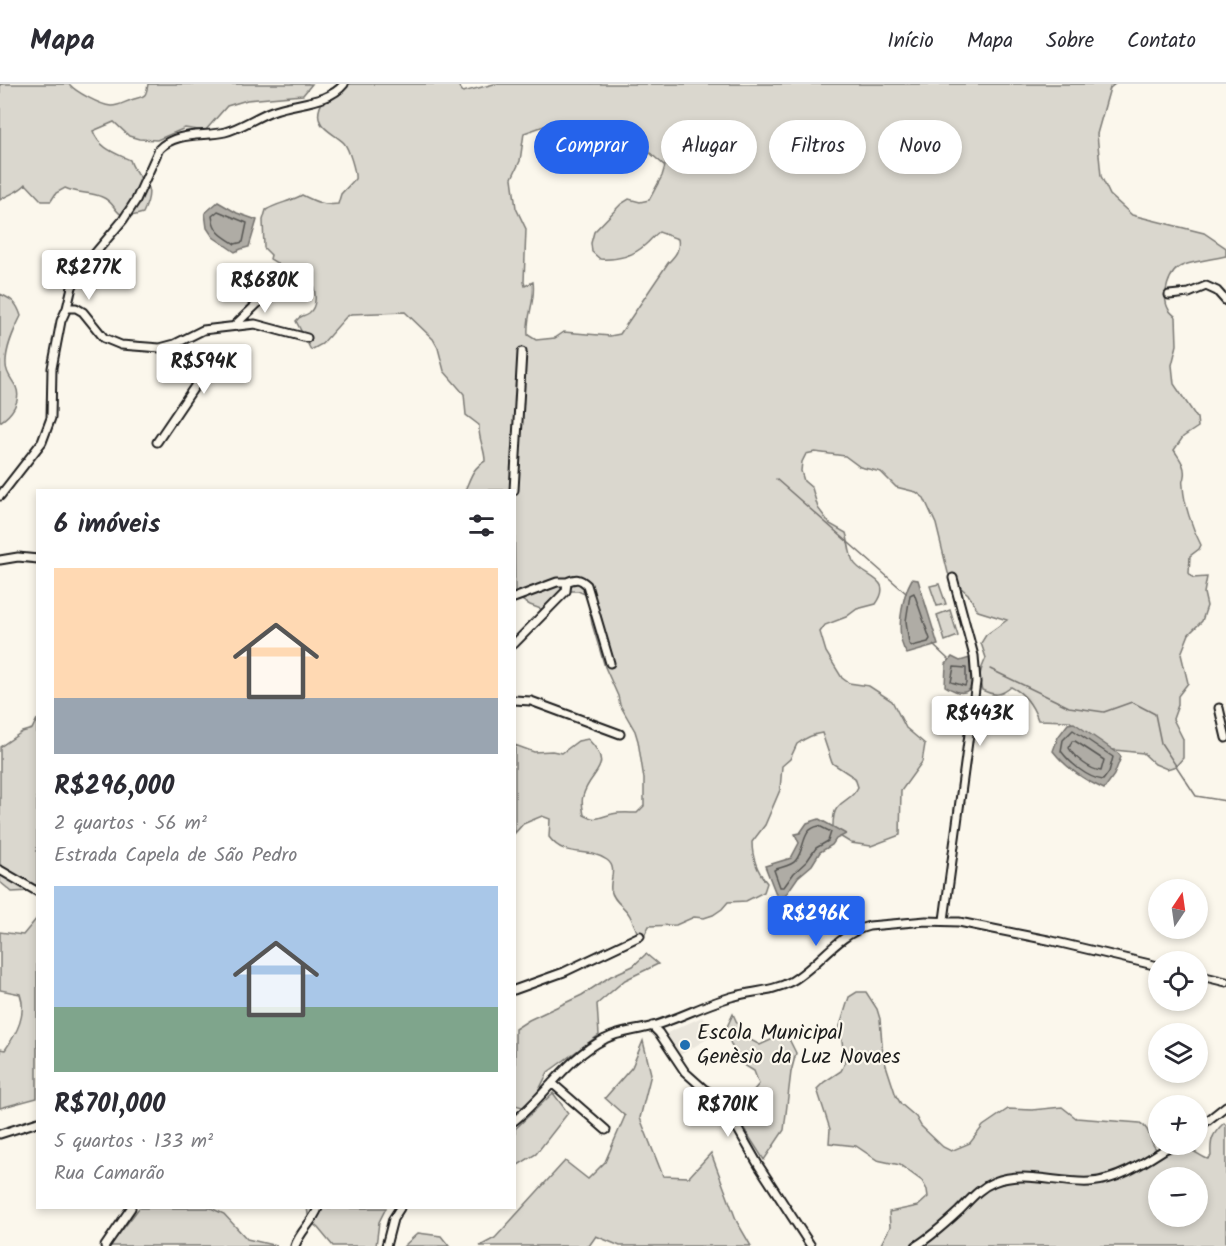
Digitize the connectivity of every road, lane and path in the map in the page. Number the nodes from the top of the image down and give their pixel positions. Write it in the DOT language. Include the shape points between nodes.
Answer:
graph roads {
  1 [pos="344,84"];
  2 [pos="278,284"];
  3 [pos="1169,295"];
  4 [pos="1226,301"];
  5 [pos="67,308"];
  6 [pos="235,325"];
  7 [pos="308,338"];
  8 [pos="175,344"];
  9 [pos="522,352"];
  10 [pos="157,442"];
  11 [pos="514,489"];
  12 [pos="0,496"];
  13 [pos="36,559"];
  14 [pos="0,560"];
  15 [pos="952,578"];
  16 [pos="567,582"];
  17 [pos="516,597"];
  18 [pos="516,642"];
  19 [pos="610,663"];
  20 [pos="516,700"];
  21 [pos="1219,708"];
  22 [pos="620,734"];
  23 [pos="1226,738"];
  24 [pos="0,870"];
  25 [pos="36,891"];
  26 [pos="944,921"];
  27 [pos="640,936"];
  28 [pos="1148,964"];
  29 [pos="1208,978"];
  30 [pos="1226,982"];
  31 [pos="516,989"];
  32 [pos="652,1026"];
  33 [pos="552,1083"];
  34 [pos="1226,1106"];
  35 [pos="516,1120"];
  36 [pos="1208,1120"];
  37 [pos="36,1123"];
  38 [pos="606,1130"];
  39 [pos="0,1134"];
  40 [pos="1155,1155"];
  41 [pos="130,1209"];
  42 [pos="318,1209"];
  43 [pos="399,1209"];
  44 [pos="105,1246"];
  45 [pos="295,1246"];
  46 [pos="386,1246"];
  47 [pos="811,1246"];
  48 [pos="916,1246"];
  1 -- 5 [label="street" via="327,97 272,111 231,130 196,134 164,144 123,220 81,270"];
  2 -- 6 [label="street"];
  3 -- 4 [label="street" via="1190,293 1206,286"];
  5 -- 8 [label="street" via="83,312 104,338 121,345 149,349"];
  5 -- 12 [label="street" via="52,368 52,409 47,433"];
  6 -- 7 [label="street" via="262,325"];
  6 -- 8 [label="street" via="203,330"];
  8 -- 10 [label="street" via="197,383"];
  9 -- 11 [label="street"];
  13 -- 14 [label="street"];
  15 -- 26 [label="street" via="974,656 976,682"];
  16 -- 17 [label="street"];
  16 -- 18 [label="street" via="566,591"];
  16 -- 19 [label="street" via="579,579 587,585"];
  20 -- 22 [label="street" via="531,701"];
  21 -- 23 [label="street"];
  24 -- 25 [label="street"];
  26 -- 28 [label="street" via="1000,929"];
  26 -- 32 [label="street" via="861,928 779,987 722,999"];
  27 -- 31 [label="street" via="564,972"];
  29 -- 30 [label="street"];
  32 -- 33 [label="street" via="600,1041 576,1058"];
  32 -- 47 [label="street" via="685,1072 724,1105"];
  33 -- 35 [label="street"];
  33 -- 38 [label="street"];
  34 -- 36 [label="street"];
  37 -- 39 [label="street"];
  40 -- 48 [label="street" via="1106,1180 995,1181 978,1191"];
  41 -- 44 [label="street"];
  42 -- 45 [label="street"];
  43 -- 46 [label="street"];
}
